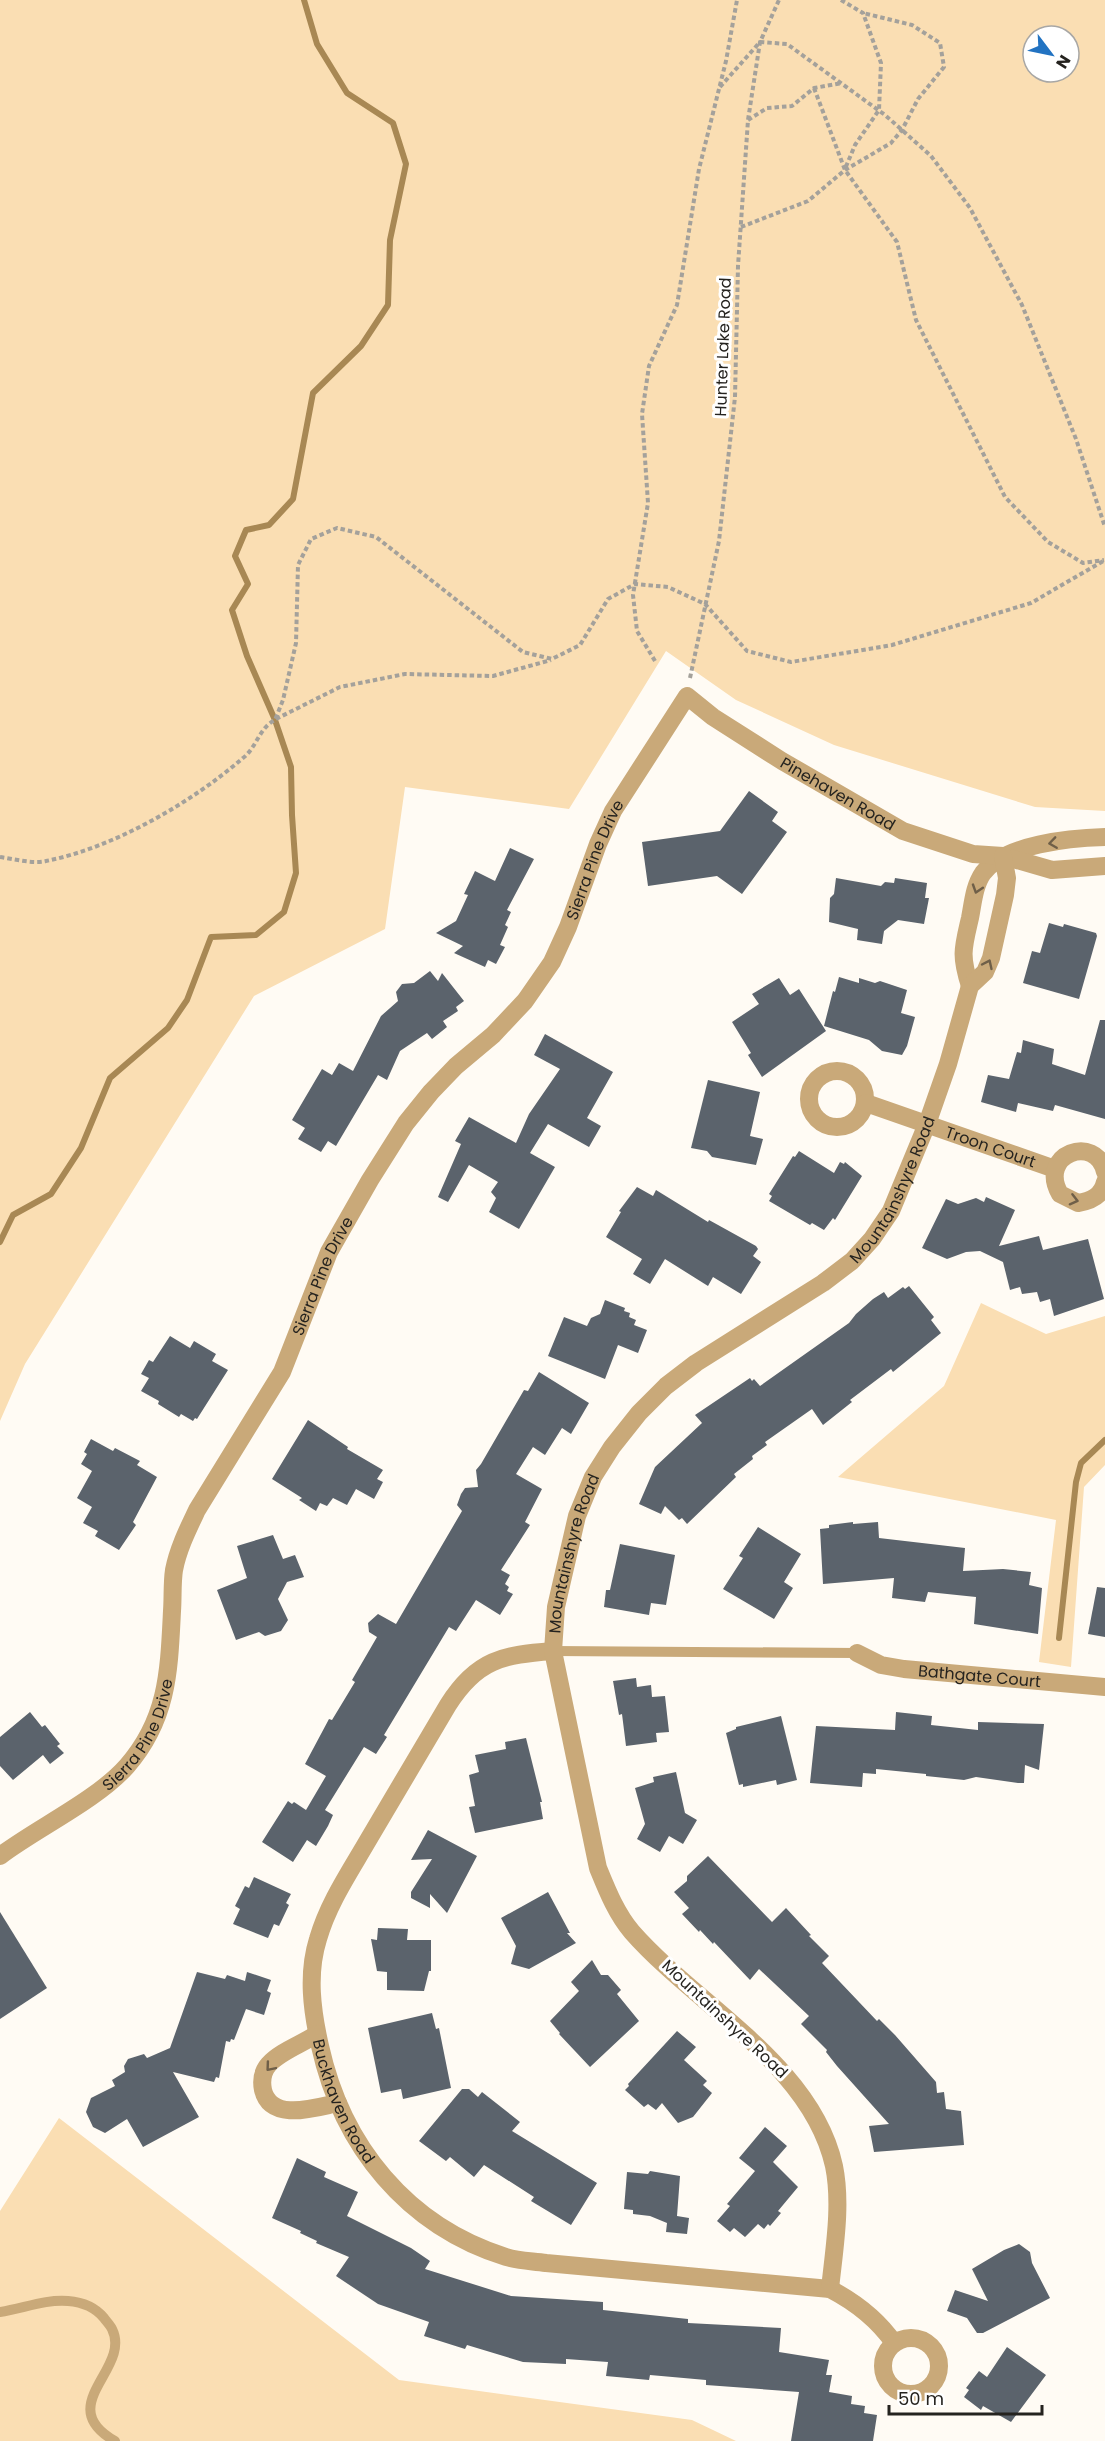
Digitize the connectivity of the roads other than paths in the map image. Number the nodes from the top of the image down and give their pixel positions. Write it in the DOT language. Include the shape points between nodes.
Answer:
graph roads {
  1 [pos="687,696"];
  2 [pos="1105,837"];
  3 [pos="1003,856"];
  4 [pos="1105,866"];
  5 [pos="970,986"];
  6 [pos="866,1103"];
  7 [pos="927,1124"];
  8 [pos="1055,1169"];
  9 [pos="1105,1172"];
  10 [pos="1105,1182"];
  11 [pos="553,1651"];
  12 [pos="857,1653"];
  13 [pos="1105,1688"];
  14 [pos="0,1856"];
  15 [pos="317,2034"];
  16 [pos="338,2103"];
  17 [pos="830,2289"];
  18 [pos="0,2312"];
  19 [pos="894,2343"];
  20 [pos="115,2441"];
  1 -- 3 [label="street, Pinehaven Road" via="773,755 903,831 973,854"];
  1 -- 14 [label="street, Sierra Pine Drive" via="613,811 552,962 525,1001 450,1072 406,1124 329,1252 282,1372 185,1534 174,1570 166,1689 145,1742 125,1768 98,1790"];
  2 -- 3 [label="street, Pinehaven Road, one-way" via="1034,846"];
  3 -- 4 [label="street, Pinehaven Road" via="1052,870"];
  5 -- 3 [label="street, Mountainshyre Road, one-way" via="985,972 992,958 1007,878"];
  3 -- 5 [label="street, Mountainshyre Road, one-way" via="976,886 962,955"];
  5 -- 7 [label="street, Mountainshyre Road"];
  6 -- 7 [label="street, Troon Court"];
  7 -- 8 [label="street, Troon Court"];
  7 -- 11 [label="street, Mountainshyre Road" via="891,1211 852,1261 666,1386 612,1447 593,1477 577,1516 556,1607"];
  8 -- 9 [label="street, Troon Court" via="1062,1159 1078,1151 1100,1160"];
  8 -- 10 [label="street, Troon Court, one-way" via="1055,1186 1073,1202 1094,1199"];
  11 -- 12 [label="lane"];
  11 -- 15 [label="street, Buckhaven Road" via="498,1658 469,1676 448,1705 325,1917 312,1966"];
  11 -- 17 [label="street, Mountainshyre Road" via="590,1838 611,1901 632,1931 783,2072 824,2133 834,2168 836,2205"];
  12 -- 13 [label="street, Bathgate Court" via="881,1665 904,1669"];
  15 -- 16 [label="street, Buckhaven Road"];
  15 -- 16 [label="street, one-way" via="270,2064 262,2076 264,2093 271,2103 286,2111"];
  16 -- 17 [label="street, Buckhaven Road" via="369,2162 398,2193 431,2220 474,2245 508,2258"];
  17 -- 19 [label="street" via="865,2312"];
  18 -- 20 [label="lane" via="67,2301 86,2304 100,2313 113,2330 115,2345 90,2410 95,2424"];
}
